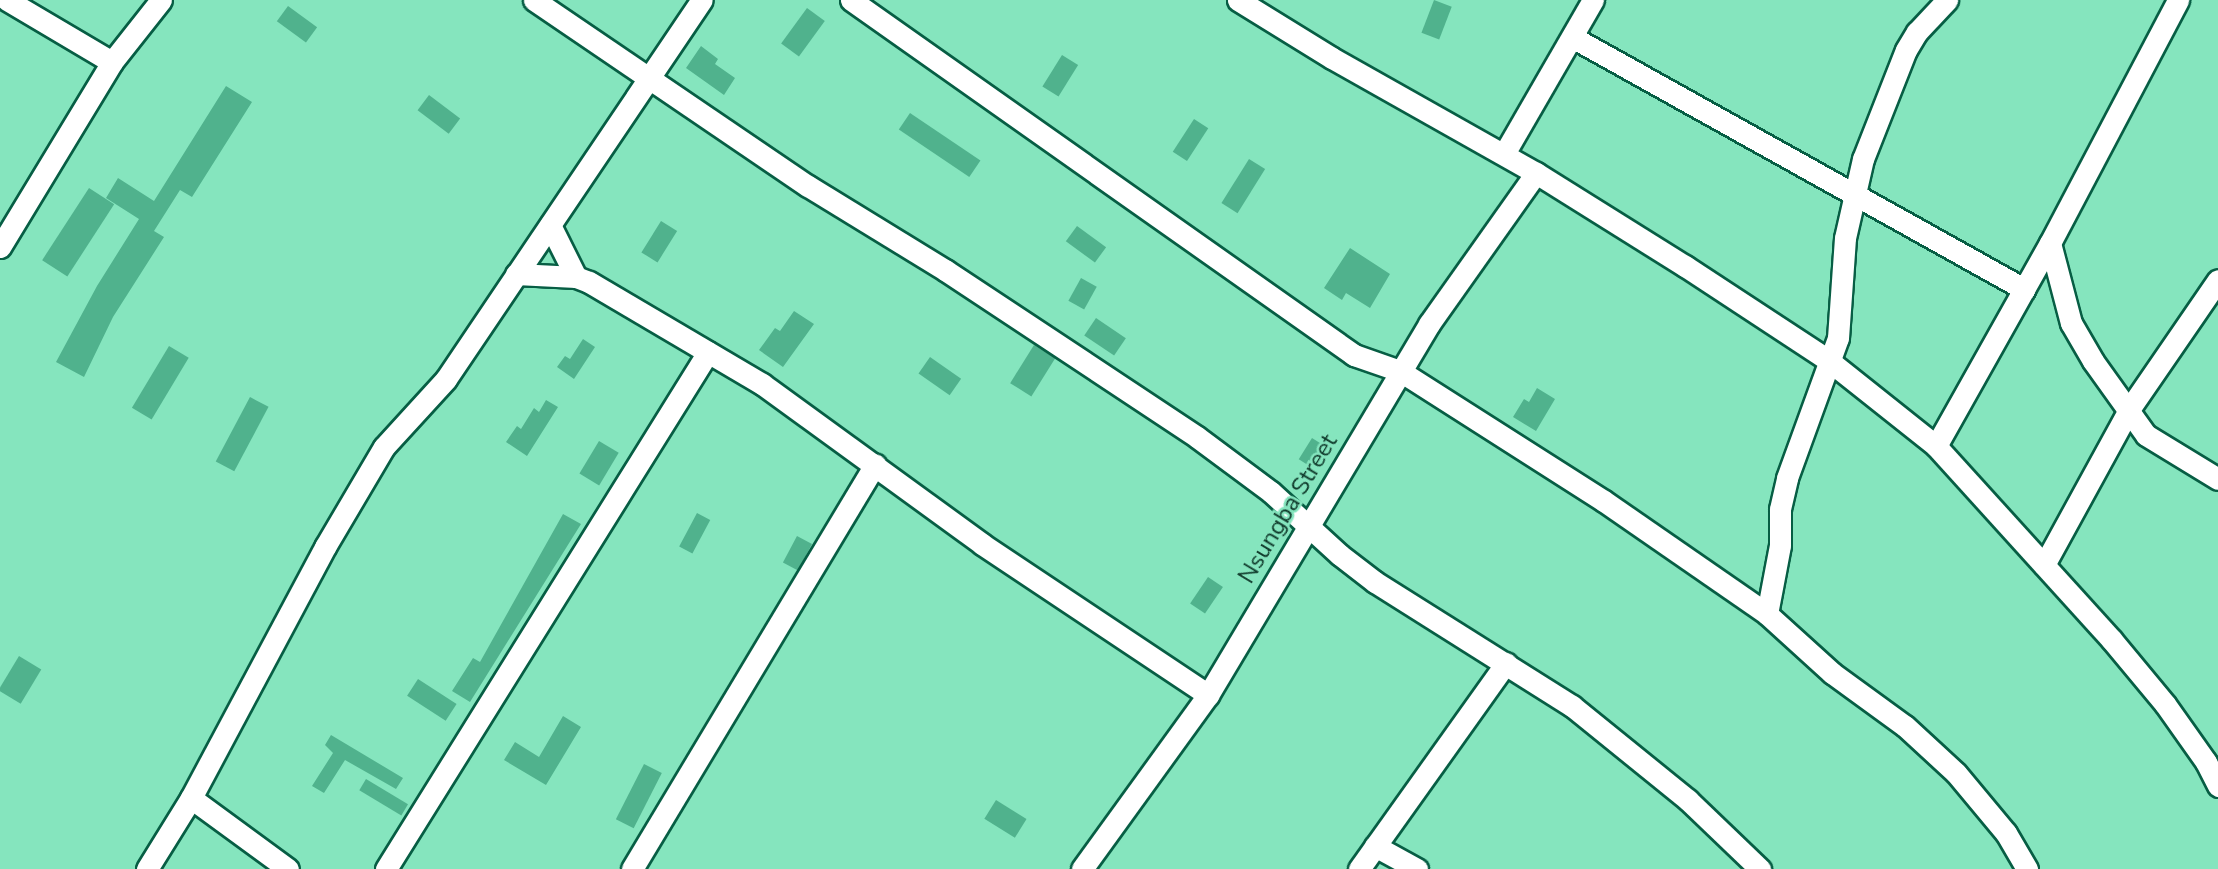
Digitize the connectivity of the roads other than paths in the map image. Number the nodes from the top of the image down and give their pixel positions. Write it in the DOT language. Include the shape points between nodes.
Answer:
graph roads {
  1 [pos="7,0"];
  2 [pos="161,0"];
  3 [pos="534,0"];
  4 [pos="702,0"];
  5 [pos="851,0"];
  6 [pos="1238,0"];
  7 [pos="1592,0"];
  8 [pos="1947,0"];
  9 [pos="2178,0"];
  10 [pos="1572,37"];
  11 [pos="112,62"];
  12 [pos="651,78"];
  13 [pos="1504,154"];
  14 [pos="1536,173"];
  15 [pos="1853,192"];
  16 [pos="550,225"];
  17 [pos="2050,243"];
  18 [pos="0,247"];
  19 [pos="516,274"];
  20 [pos="576,277"];
  21 [pos="2218,280"];
  22 [pos="2024,289"];
  23 [pos="708,352"];
  24 [pos="1828,360"];
  25 [pos="1400,371"];
  26 [pos="2130,408"];
  27 [pos="1936,446"];
  28 [pos="874,464"];
  29 [pos="2218,478"];
  30 [pos="1308,526"];
  31 [pos="2044,565"];
  32 [pos="1767,614"];
  33 [pos="1506,663"];
  34 [pos="1208,695"];
  35 [pos="2218,786"];
  36 [pos="191,798"];
  37 [pos="1374,846"];
  38 [pos="147,869"];
  39 [pos="288,869"];
  40 [pos="386,869"];
  41 [pos="632,869"];
  42 [pos="1082,869"];
  43 [pos="1359,869"];
  44 [pos="1417,869"];
  45 [pos="1760,869"];
  46 [pos="2027,869"];
  1 -- 11 [label="street"];
  2 -- 11 [label="street"];
  3 -- 12 [label="street"];
  4 -- 12 [label="street"];
  5 -- 25 [label="street" via="1354,355"];
  6 -- 13 [label="street"];
  7 -- 10 [label="street"];
  8 -- 15 [label="street" via="1906,50"];
  9 -- 17 [label="street"];
  10 -- 13 [label="street"];
  10 -- 15 [label="street"];
  11 -- 18 [label="street"];
  12 -- 16 [label="street"];
  12 -- 30 [label="street" via="808,186 945,270 1197,437"];
  13 -- 14 [label="street"];
  14 -- 24 [label="street"];
  14 -- 25 [label="street, Nsungba Street"];
  15 -- 22 [label="street"];
  15 -- 24 [label="street" via="1845,238 1841,320"];
  16 -- 19 [label="street"];
  16 -- 20 [label="street"];
  17 -- 22 [label="street"];
  17 -- 26 [label="street" via="2071,323 2093,361"];
  19 -- 20 [label="street"];
  19 -- 36 [label="street" via="446,379 384,447 325,547"];
  20 -- 23 [label="street"];
  21 -- 26 [label="street"];
  22 -- 27 [label="street"];
  23 -- 28 [label="street" via="762,384"];
  23 -- 40 [label="street"];
  24 -- 27 [label="street"];
  24 -- 32 [label="street" via="1782,498 1780,545"];
  25 -- 30 [label="street, Nsungba Street"];
  25 -- 32 [label="street" via="1604,501"];
  26 -- 29 [label="street" via="2146,435"];
  26 -- 31 [label="street"];
  27 -- 31 [label="street"];
  28 -- 34 [label="street" via="982,544"];
  28 -- 41 [label="street"];
  30 -- 33 [label="street" via="1375,582"];
  30 -- 34 [label="street, Nsungba Street"];
  31 -- 35 [label="street" via="2165,704"];
  32 -- 46 [label="street" via="1956,773 2006,833"];
  33 -- 37 [label="street"];
  33 -- 45 [label="street" via="1572,706 1668,784"];
  34 -- 42 [label="street, Nsungba Street"];
  36 -- 38 [label="street"];
  36 -- 39 [label="street"];
  37 -- 43 [label="street"];
  37 -- 44 [label="street"];
}
